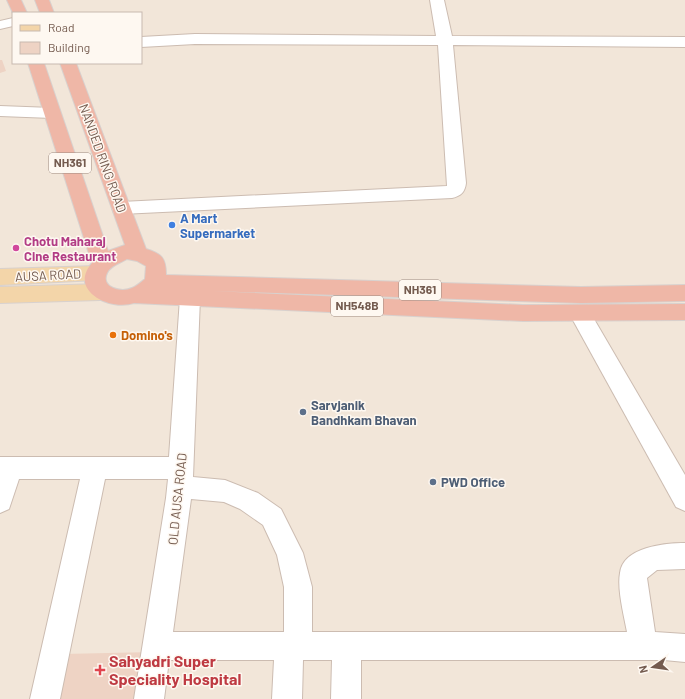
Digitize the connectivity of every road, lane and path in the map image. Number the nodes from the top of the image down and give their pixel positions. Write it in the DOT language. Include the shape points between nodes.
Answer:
graph roads {
  1 [pos="14,0"];
  2 [pos="42,0"];
  3 [pos="437,0"];
  4 [pos="20,12"];
  5 [pos="47,12"];
  6 [pos="12,22"];
  7 [pos="0,25"];
  8 [pos="445,41"];
  9 [pos="142,42"];
  10 [pos="685,42"];
  11 [pos="36,64"];
  12 [pos="68,64"];
  13 [pos="0,111"];
  14 [pos="52,113"];
  15 [pos="121,208"];
  16 [pos="138,252"];
  17 [pos="99,276"];
  18 [pos="155,282"];
  19 [pos="1,293"];
  20 [pos="685,293"];
  21 [pos="136,296"];
  22 [pos="190,298"];
  23 [pos="685,312"];
  24 [pos="580,313"];
  25 [pos="5,468"];
  26 [pos="95,468"];
  27 [pos="180,477"];
  28 [pos="685,499"];
  29 [pos="0,501"];
  30 [pos="685,556"];
  31 [pos="157,646"];
  32 [pos="294,646"];
  33 [pos="347,646"];
  34 [pos="644,646"];
  35 [pos="685,648"];
  36 [pos="45,699"];
  37 [pos="149,699"];
  38 [pos="288,699"];
  39 [pos="346,699"];
  1 -- 4 [label="highway"];
  2 -- 5 [label="highway"];
  3 -- 8 [label="street"];
  6 -- 7 [label="street"];
  8 -- 9 [label="street" via="195,39"];
  8 -- 10 [label="street"];
  8 -- 15 [label="street" via="457,184 452,192"];
  11 -- 14 [label="highway, NH361"];
  12 -- 15 [label="highway, NANDED RING ROAD / NH361"];
  13 -- 14 [label="street"];
  14 -- 17 [label="highway, NH361" via="90,224"];
  15 -- 16 [label="highway, NANDED RING ROAD / NH361"];
  16 -- 17 [label="highway" via="125,252 113,256"];
  16 -- 18 [label="highway" via="149,256 156,263"];
  17 -- 19 [label="main road"];
  17 -- 21 [label="highway" via="110,297 122,299"];
  18 -- 20 [label="highway, NH361" via="580,295"];
  18 -- 21 [label="highway"];
  21 -- 22 [label="highway"];
  22 -- 24 [label="highway, NH548B" via="523,313"];
  22 -- 27 [label="street, OLD AUSA ROAD"];
  23 -- 24 [label="highway, NH548B"];
  24 -- 28 [label="street"];
  25 -- 26 [label="street"];
  25 -- 29 [label="street"];
  26 -- 27 [label="street"];
  26 -- 36 [label="street"];
  27 -- 31 [label="street, OLD AUSA ROAD"];
  27 -- 32 [label="street" via="249,501 272,517 290,553 298,587"];
  30 -- 34 [label="street" via="662,556 643,562 633,573"];
  31 -- 32 [label="street"];
  31 -- 37 [label="street, OLD AUSA ROAD"];
  32 -- 33 [label="street"];
  32 -- 38 [label="street"];
  33 -- 34 [label="street"];
  33 -- 39 [label="street"];
  34 -- 35 [label="street"];
}
